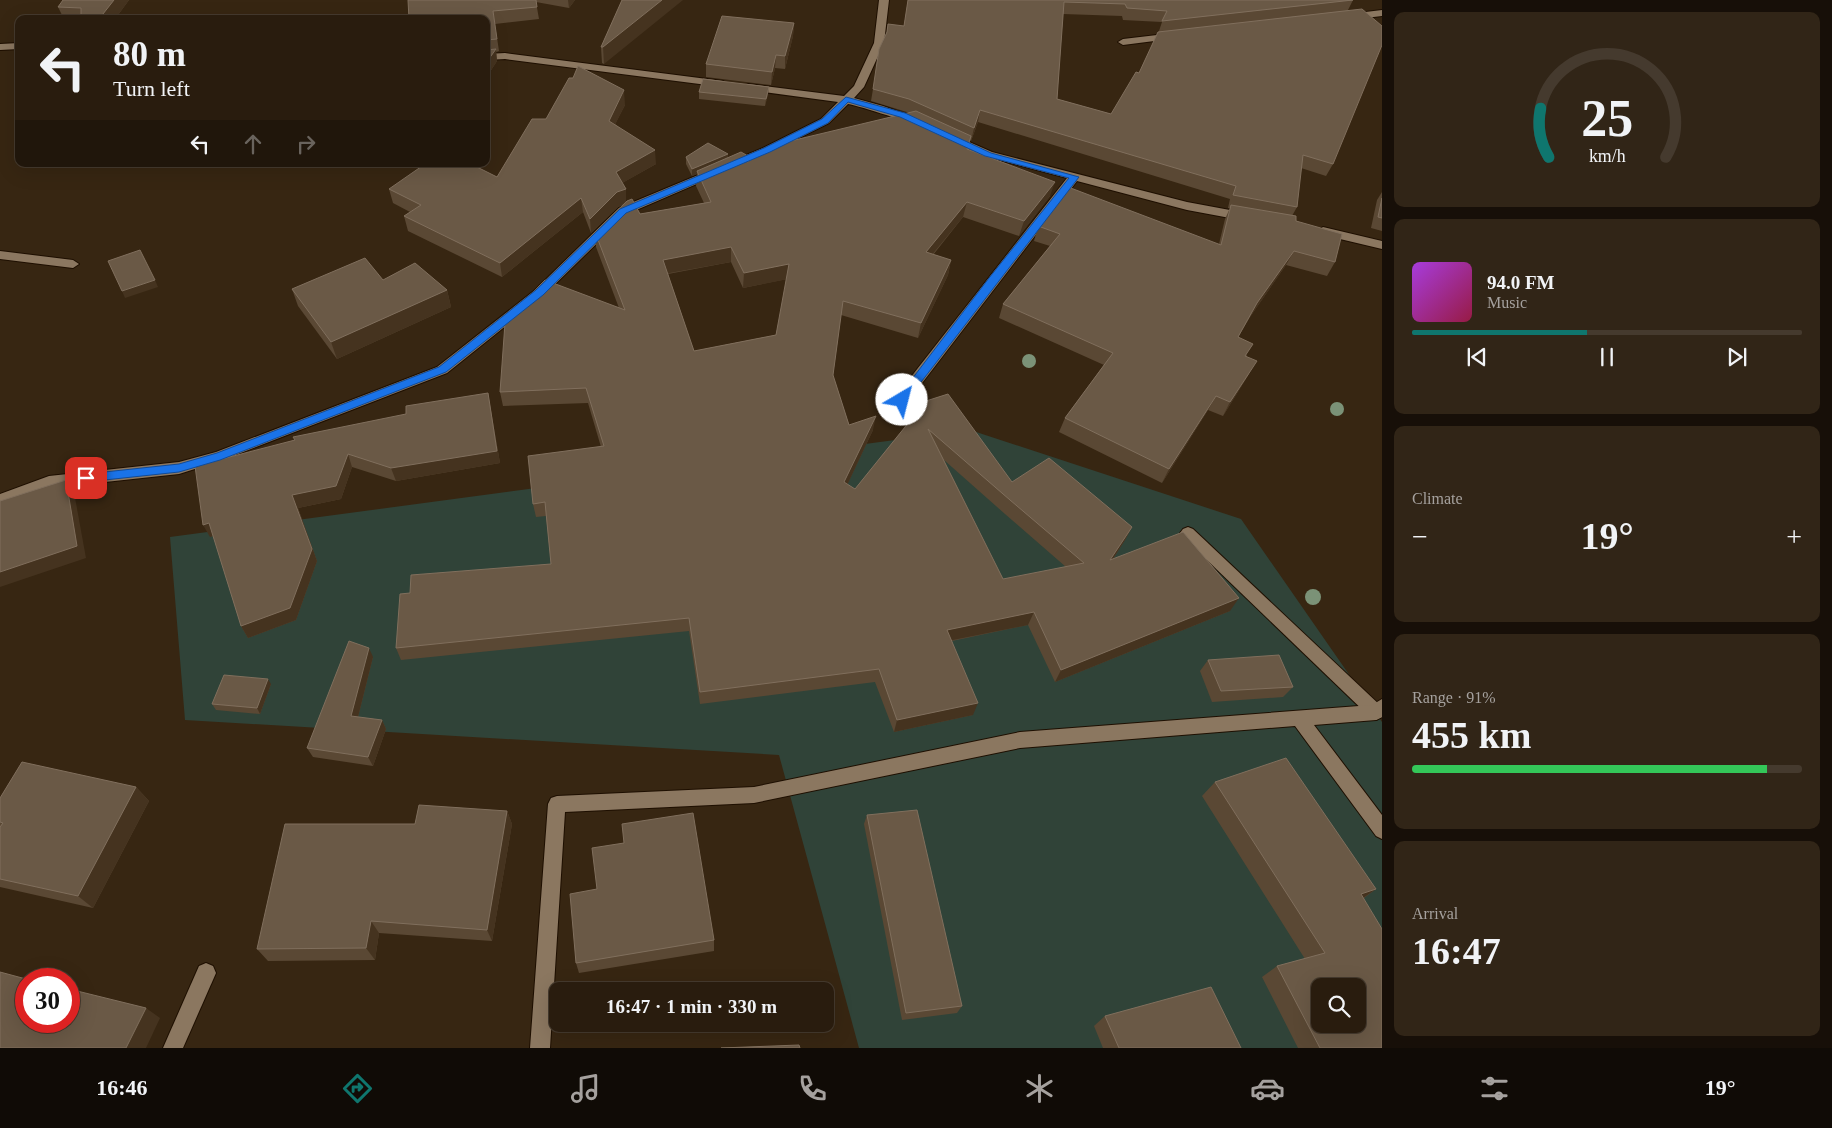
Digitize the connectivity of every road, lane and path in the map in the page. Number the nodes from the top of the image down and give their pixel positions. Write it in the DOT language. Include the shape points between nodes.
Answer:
graph roads {
  1 [pos="884,0"];
  2 [pos="1382,13"];
  3 [pos="1334,19"];
  4 [pos="1181,36"];
  5 [pos="1124,42"];
  6 [pos="15,46"];
  7 [pos="0,47"];
  8 [pos="490,57"];
  9 [pos="846,99"];
  10 [pos="1074,177"];
  11 [pos="1253,218"];
  12 [pos="1310,228"];
  13 [pos="1382,245"];
  14 [pos="0,255"];
  15 [pos="74,264"];
  16 [pos="902,400"];
  17 [pos="0,500"];
  18 [pos="1188,533"];
  19 [pos="1379,709"];
  20 [pos="1298,718"];
  21 [pos="1382,830"];
  22 [pos="206,973"];
  23 [pos="174,1048"];
  24 [pos="540,1048"];
  1 -- 9 [label="street" via="879,43 859,88"];
  2 -- 3 [label="street"];
  4 -- 5 [label="street"];
  6 -- 7 [label="street"];
  8 -- 9 [label="street" via="505,56"];
  9 -- 10 [label="street" via="902,115 988,154"];
  9 -- 17 [label="street" via="825,121 800,134 623,211 539,292 442,370 220,456 179,468 49,482"];
  10 -- 11 [label="street" via="1187,206"];
  10 -- 16 [label="street"];
  12 -- 13 [label="street"];
  14 -- 15 [label="street"];
  18 -- 19 [label="street"];
  19 -- 20 [label="street"];
  20 -- 21 [label="street"];
  20 -- 24 [label="street" via="1020,740 754,795 557,804"];
  22 -- 23 [label="street"];
}
